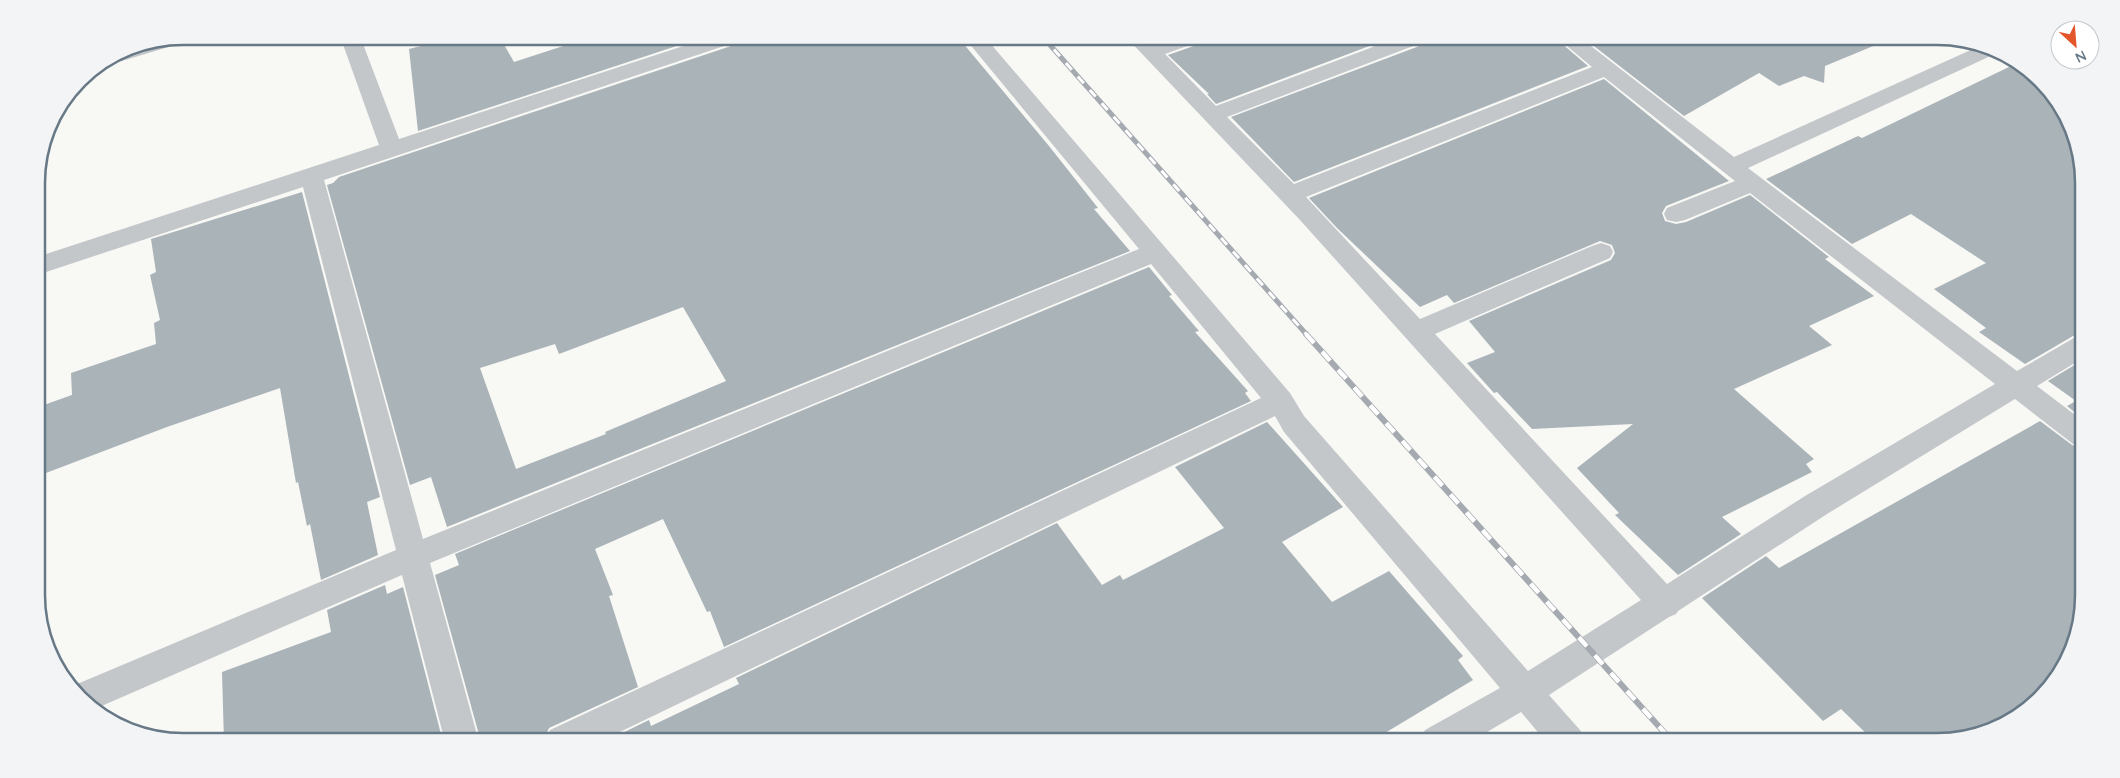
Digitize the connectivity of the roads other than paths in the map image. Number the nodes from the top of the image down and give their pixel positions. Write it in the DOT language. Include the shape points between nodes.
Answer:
graph roads {
  1 [pos="353,45"];
  2 [pos="706,45"];
  3 [pos="981,45"];
  4 [pos="1144,45"];
  5 [pos="1398,45"];
  6 [pos="1575,45"];
  7 [pos="1982,52"];
  8 [pos="1606,69"];
  9 [pos="1212,115"];
  10 [pos="391,148"];
  11 [pos="1731,167"];
  12 [pos="311,174"];
  13 [pos="1752,183"];
  14 [pos="1289,195"];
  15 [pos="1676,214"];
  16 [pos="1156,252"];
  17 [pos="1601,252"];
  18 [pos="45,263"];
  19 [pos="1415,332"];
  20 [pos="2075,350"];
  21 [pos="2017,386"];
  22 [pos="1280,401"];
  23 [pos="2075,430"];
  24 [pos="412,558"];
  25 [pos="1665,604"];
  26 [pos="1526,691"];
  27 [pos="88,695"];
  28 [pos="460,733"];
  29 [pos="581,733"];
  30 [pos="1453,733"];
  31 [pos="1561,733"];
  1 -- 10 [label="street"];
  2 -- 10 [label="street"];
  3 -- 16 [label="street"];
  4 -- 9 [label="street"];
  5 -- 9 [label="street"];
  6 -- 8 [label="street"];
  7 -- 11 [label="street"];
  8 -- 11 [label="street"];
  8 -- 14 [label="street"];
  9 -- 14 [label="street"];
  10 -- 12 [label="street"];
  11 -- 13 [label="street"];
  12 -- 18 [label="street"];
  12 -- 24 [label="street"];
  13 -- 15 [label="street"];
  13 -- 21 [label="street"];
  14 -- 19 [label="street"];
  16 -- 22 [label="street"];
  16 -- 24 [label="street"];
  17 -- 19 [label="street"];
  19 -- 25 [label="street"];
  20 -- 21 [label="street"];
  21 -- 23 [label="street"];
  21 -- 25 [label="street" via="1816,505"];
  22 -- 26 [label="street" via="1300,432"];
  22 -- 29 [label="street"];
  24 -- 27 [label="street"];
  24 -- 28 [label="street"];
  25 -- 26 [label="street"];
  26 -- 30 [label="street"];
  26 -- 31 [label="street"];
}
